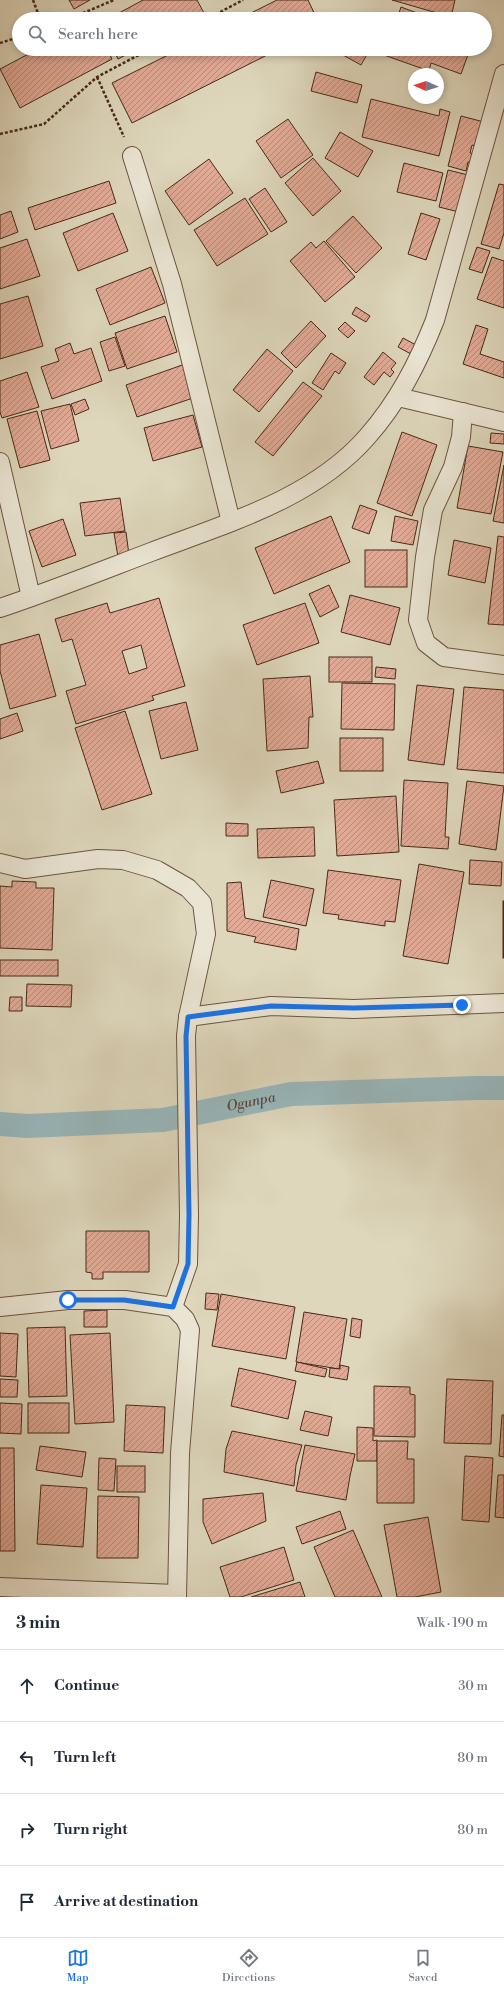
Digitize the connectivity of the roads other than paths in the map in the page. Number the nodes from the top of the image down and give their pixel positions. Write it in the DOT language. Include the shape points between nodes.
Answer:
graph roads {
  1 [pos="504,74"];
  2 [pos="500,107"];
  3 [pos="132,156"];
  4 [pos="398,397"];
  5 [pos="464,412"];
  6 [pos="504,422"];
  7 [pos="0,462"];
  8 [pos="232,522"];
  9 [pos="31,597"];
  10 [pos="0,608"];
  11 [pos="504,665"];
  12 [pos="0,864"];
  13 [pos="504,1003"];
  14 [pos="188,1017"];
  15 [pos="0,1307"];
  16 [pos="173,1307"];
  17 [pos="0,1587"];
  18 [pos="22,1592"];
  19 [pos="177,1595"];
  1 -- 2 [label="street"];
  2 -- 4 [label="street" via="435,320 420,358"];
  3 -- 8 [label="street" via="172,284"];
  4 -- 5 [label="street"];
  4 -- 8 [label="street" via="367,438 330,471 291,495"];
  5 -- 6 [label="street"];
  5 -- 11 [label="street" via="453,467 433,510 418,620 426,643 444,658"];
  7 -- 9 [label="street"];
  8 -- 9 [label="street"];
  9 -- 10 [label="street"];
  12 -- 14 [label="street" via="25,870 98,859 122,860 157,870 188,888 202,903 206,934"];
  13 -- 14 [label="street" via="354,1008 271,1006"];
  14 -- 16 [label="street" via="188,1264"];
  15 -- 16 [label="street" via="68,1300 124,1300"];
  16 -- 19 [label="street" via="186,1318 190,1330 180,1453"];
  17 -- 18 [label="street"];
  18 -- 19 [label="street"];
}
